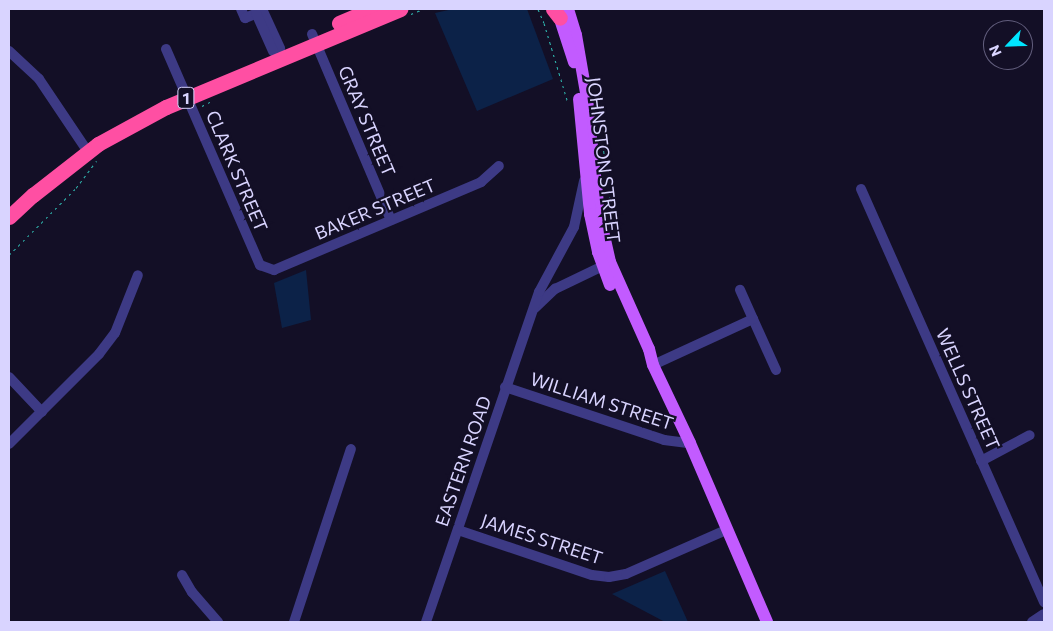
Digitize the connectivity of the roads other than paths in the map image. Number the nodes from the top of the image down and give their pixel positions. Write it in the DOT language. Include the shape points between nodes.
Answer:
graph roads {
  1 [pos="241,9"];
  2 [pos="400,9"];
  3 [pos="262,11"];
  4 [pos="379,11"];
  5 [pos="560,11"];
  6 [pos="314,38"];
  7 [pos="166,49"];
  8 [pos="276,50"];
  9 [pos="9,51"];
  10 [pos="186,93"];
  11 [pos="84,146"];
  12 [pos="499,166"];
  13 [pos="585,173"];
  14 [pos="861,189"];
  15 [pos="9,208"];
  16 [pos="9,218"];
  17 [pos="391,220"];
  18 [pos="606,264"];
  19 [pos="260,265"];
  20 [pos="138,275"];
  21 [pos="740,290"];
  22 [pos="532,311"];
  23 [pos="753,319"];
  24 [pos="653,365"];
  25 [pos="776,370"];
  26 [pos="9,377"];
  27 [pos="505,387"];
  28 [pos="42,412"];
  29 [pos="1030,435"];
  30 [pos="690,442"];
  31 [pos="9,444"];
  32 [pos="351,449"];
  33 [pos="982,461"];
  34 [pos="458,530"];
  35 [pos="726,530"];
  36 [pos="182,574"];
  37 [pos="1044,602"];
  38 [pos="1044,614"];
  39 [pos="218,622"];
  40 [pos="294,622"];
  41 [pos="426,622"];
  42 [pos="767,622"];
  43 [pos="1032,622"];
  1 -- 3 [label="street" via="245,18"];
  2 -- 4 [label="highway, 1"];
  3 -- 8 [label="street"];
  4 -- 6 [label="highway, 1"];
  5 -- 13 [label="main road, JOHNSTON STREET" via="574,64"];
  5 -- 18 [label="main road, JOHNSTON STREET" via="576,35"];
  6 -- 8 [label="highway, 1"];
  6 -- 10 [label="highway, 1"];
  6 -- 17 [label="street, GRAY STREET"];
  7 -- 10 [label="street, CLARK STREET"];
  8 -- 10 [label="highway, 1"];
  9 -- 11 [label="street" via="39,78"];
  10 -- 11 [label="highway, 1" via="100,134"];
  10 -- 16 [label="highway, 1" via="98,144"];
  10 -- 19 [label="street, CLARK STREET"];
  11 -- 15 [label="highway, 1"];
  12 -- 17 [label="street, BAKER STREET" via="481,182"];
  13 -- 18 [label="main road, JOHNSTON STREET" via="590,214"];
  13 -- 22 [label="street, EASTERN ROAD" via="574,227"];
  14 -- 33 [label="street, WELLS STREET"];
  17 -- 19 [label="street, BAKER STREET" via="274,270"];
  18 -- 22 [label="street, EASTERN ROAD" via="555,289"];
  18 -- 24 [label="main road, JOHNSTON STREET" via="649,349"];
  20 -- 28 [label="street" via="115,333 100,354"];
  21 -- 23 [label="street"];
  22 -- 27 [label="street, EASTERN ROAD"];
  23 -- 24 [label="street"];
  23 -- 25 [label="street"];
  24 -- 30 [label="main road, JOHNSTON STREET"];
  26 -- 28 [label="street"];
  27 -- 30 [label="street, WILLIAM STREET" via="664,440"];
  27 -- 34 [label="street, EASTERN ROAD"];
  28 -- 31 [label="street"];
  29 -- 33 [label="street"];
  30 -- 35 [label="main road, JOHNSTON STREET"];
  32 -- 40 [label="street"];
  33 -- 37 [label="street, WELLS STREET"];
  34 -- 35 [label="street, JAMES STREET" via="609,577 626,574"];
  34 -- 41 [label="street, EASTERN ROAD"];
  35 -- 42 [label="main road, JOHNSTON STREET"];
  36 -- 39 [label="street" via="192,592"];
  38 -- 43 [label="street"];
}
